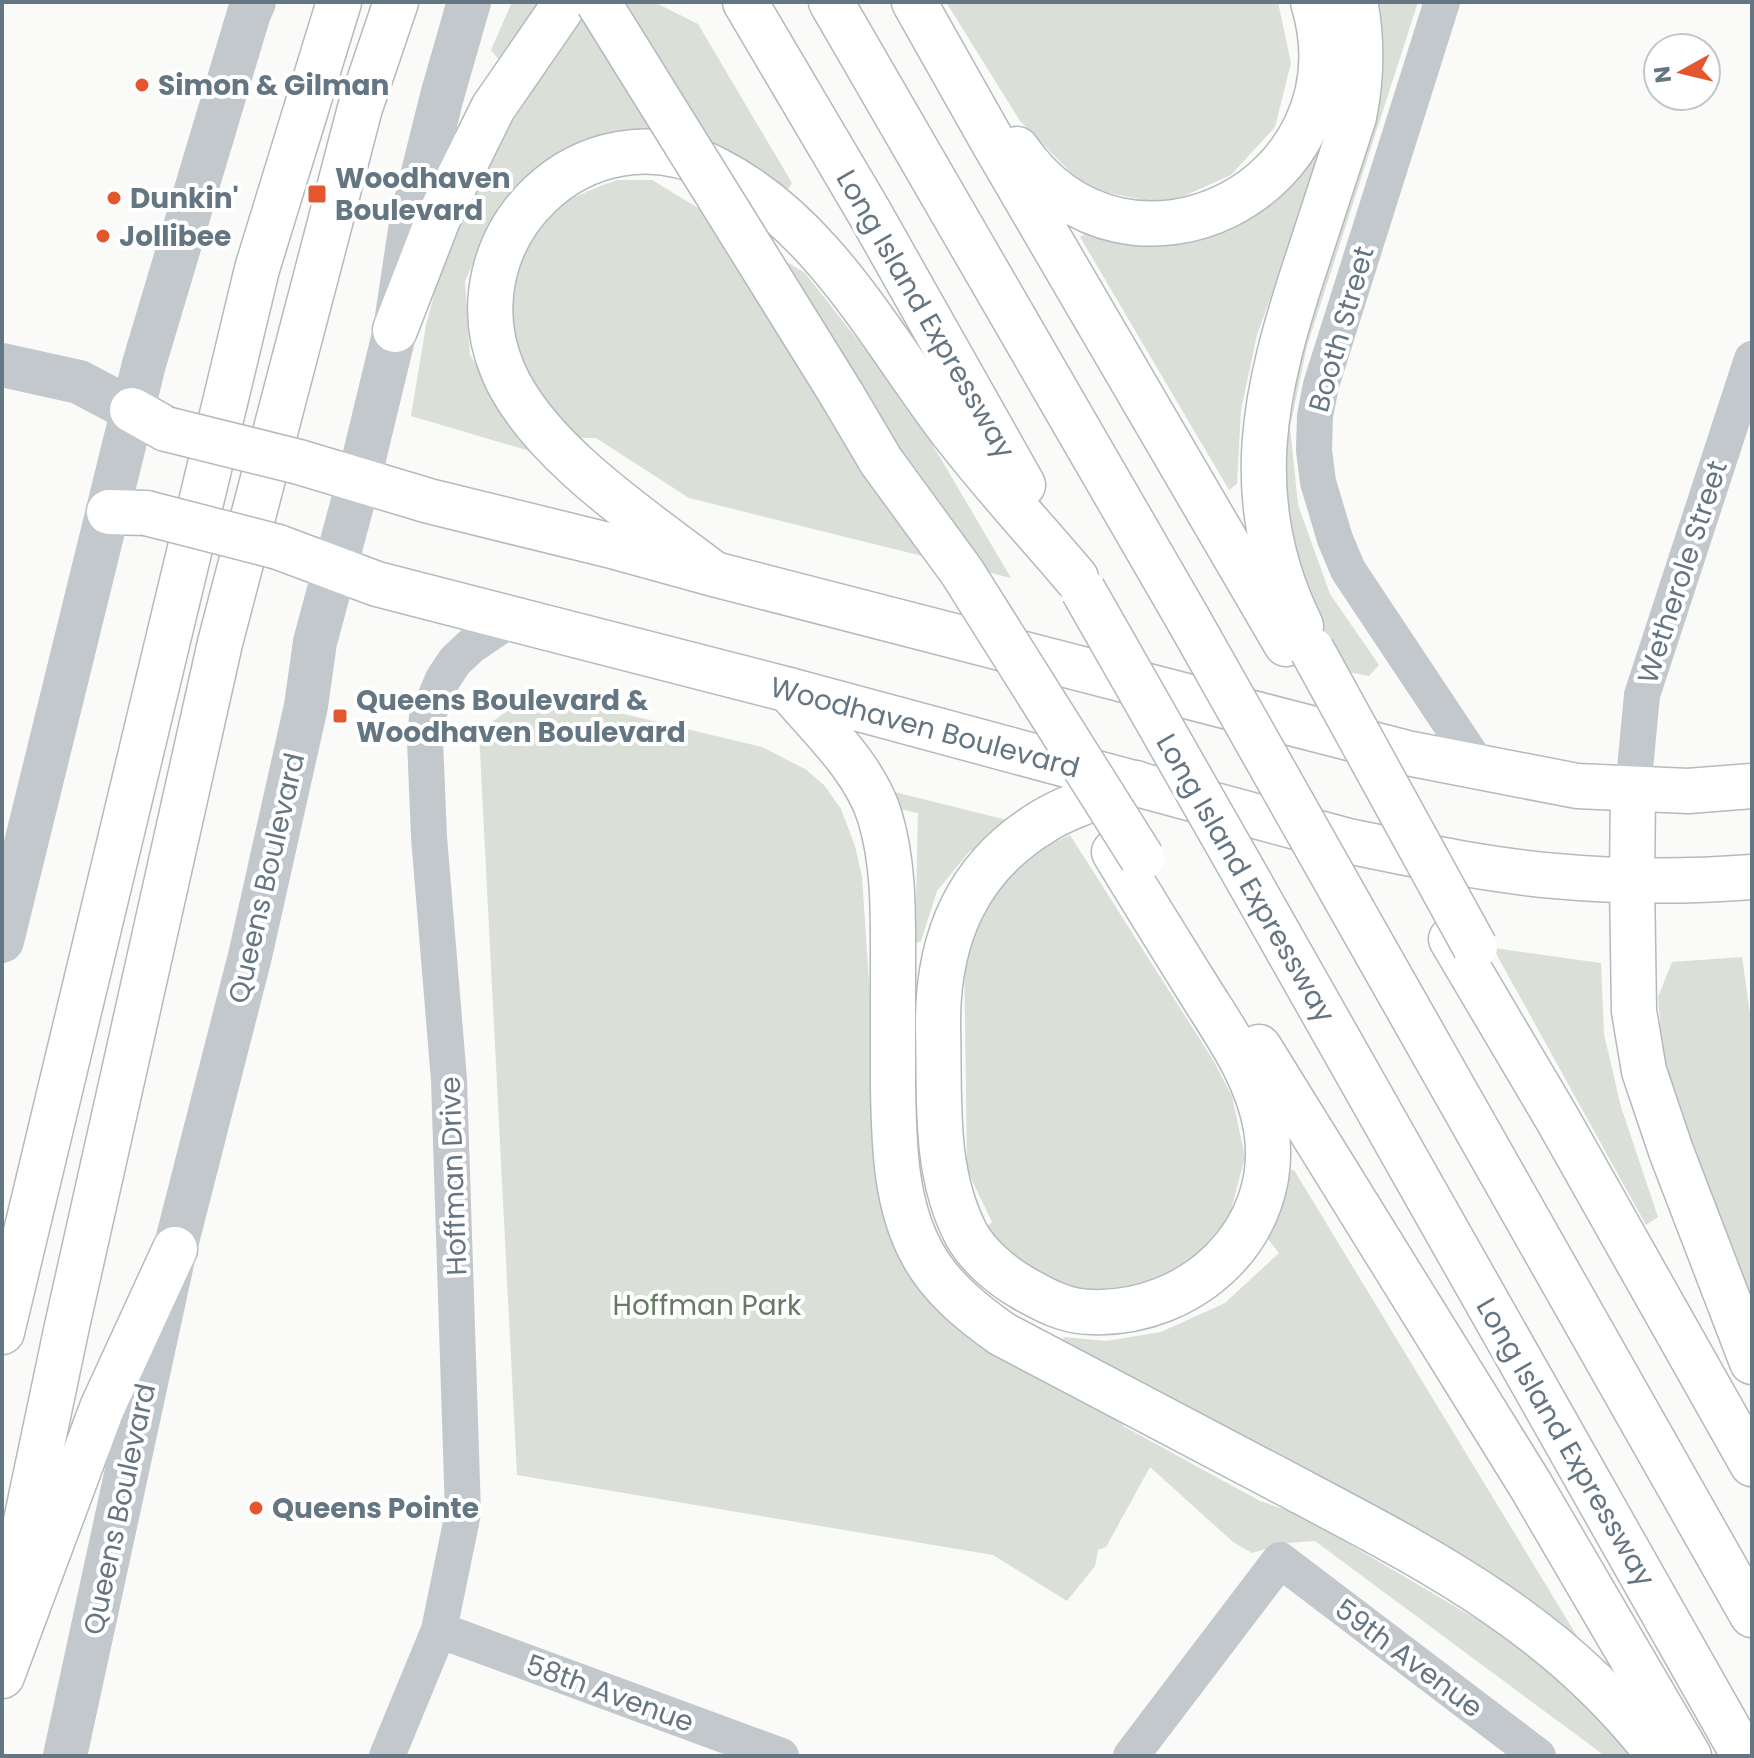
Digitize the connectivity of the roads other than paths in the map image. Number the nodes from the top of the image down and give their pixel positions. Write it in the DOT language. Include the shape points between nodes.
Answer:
graph roads {
  1 [pos="339,2"];
  2 [pos="396,2"];
  3 [pos="469,2"];
  4 [pos="566,2"];
  5 [pos="598,2"];
  6 [pos="745,2"];
  7 [pos="831,2"];
  8 [pos="1313,2"];
  9 [pos="1355,2"];
  10 [pos="1442,2"];
  11 [pos="248,6"];
  12 [pos="919,10"];
  13 [pos="395,330"];
  14 [pos="1752,359"];
  15 [pos="2,365"];
  16 [pos="149,419"];
  17 [pos="359,479"];
  18 [pos="127,512"];
  19 [pos="336,569"];
  20 [pos="714,574"];
  21 [pos="1079,584"];
  22 [pos="511,619"];
  23 [pos="1299,647"];
  24 [pos="789,690"];
  25 [pos="1479,767"];
  26 [pos="1136,783"];
  27 [pos="1752,786"];
  28 [pos="1633,790"];
  29 [pos="1128,855"];
  30 [pos="1752,877"];
  31 [pos="1632,881"];
  32 [pos="2,941"];
  33 [pos="175,1249"];
  34 [pos="2,1332"];
  35 [pos="1752,1362"];
  36 [pos="1752,1464"];
  37 [pos="1752,1615"];
  38 [pos="439,1630"];
  39 [pos="2,1635"];
  40 [pos="2,1676"];
  41 [pos="65,1756"];
  42 [pos="387,1756"];
  43 [pos="781,1756"];
  44 [pos="1131,1756"];
  45 [pos="1538,1756"];
  46 [pos="1659,1756"];
  47 [pos="1689,1756"];
  48 [pos="1744,1756"];
  1 -- 34 [label="main road" via="257,269"];
  2 -- 39 [label="main road" via="360,108 220,643"];
  3 -- 13 [label="street, Queens Boulevard" via="412,217"];
  4 -- 13 [label="main road" via="493,108 438,219"];
  5 -- 29 [label="main road, bridge" via="881,461 962,572"];
  6 -- 21 [label="main road, Long Island Expressway"];
  7 -- 37 [label="main road, bridge" via="1188,619"];
  8 -- 12 [label="main road" via="1321,32 1320,89 1294,149 1273,175 1222,208 1196,218 1139,224 1081,206 1037,175"];
  9 -- 23 [label="main road" via="1362,57 1354,117 1278,352 1264,427 1265,489 1275,556"];
  10 -- 25 [label="street, Booth Street" via="1321,385 1314,450 1324,504 1348,570"];
  11 -- 16 [label="street"];
  12 -- 23 [label="main road" via="1001,156"];
  13 -- 17 [label="street, Queens Boulevard"];
  14 -- 28 [label="street, Wetherole Street" via="1642,695"];
  15 -- 16 [label="street" via="79,382"];
  16 -- 17 [label="main road, bridge"];
  16 -- 18 [label="street"];
  17 -- 19 [label="street, Queens Boulevard"];
  17 -- 20 [label="main road"];
  18 -- 19 [label="main road, Woodhaven Boulevard, bridge" via="278,547"];
  18 -- 32 [label="street"];
  19 -- 22 [label="main road, Woodhaven Boulevard"];
  19 -- 33 [label="street, Queens Boulevard" via="315,642 306,706 250,956"];
  20 -- 21 [label="main road" via="553,443 516,396 494,348 490,293 505,239 540,193 562,177 612,156 667,151 688,157 744,185 773,207 844,280 946,423"];
  20 -- 25 [label="main road" via="1339,737"];
  21 -- 48 [label="main road, Long Island Expressway, bridge"];
  22 -- 24 [label="main road, Woodhaven Boulevard"];
  22 -- 38 [label="street, Hoffman Drive" via="471,646 449,670 433,698 425,740 449,1080 463,1513"];
  23 -- 36 [label="main road, bridge"];
  24 -- 26 [label="main road, Woodhaven Boulevard"];
  24 -- 46 [label="main road" via="867,787 887,843 897,1165 910,1225 936,1275 1002,1334 1415,1553 1520,1619 1606,1692"];
  25 -- 28 [label="main road" via="1577,786"];
  26 -- 29 [label="main road" via="1045,820 993,859 958,912 941,980 941,1152 956,1212 968,1238 1010,1281 1064,1308 1089,1313 1161,1300 1206,1276 1225,1261 1252,1223 1268,1178 1266,1127 1253,1080"];
  26 -- 31 [label="main road, Woodhaven Boulevard" via="1417,856 1552,876"];
  27 -- 28 [label="main road"];
  28 -- 31 [label="main road"];
  29 -- 47 [label="main road" via="1531,1486"];
  30 -- 31 [label="main road, Woodhaven Boulevard"];
  31 -- 35 [label="main road" via="1634,1011 1644,1071"];
  33 -- 40 [label="main road" via="102,1408"];
  33 -- 41 [label="street, Queens Boulevard"];
  38 -- 42 [label="street, Hoffman Drive"];
  38 -- 43 [label="street, 58th Avenue"];
  44 -- 45 [label="street, 59th Avenue" via="1280,1560"];
}
